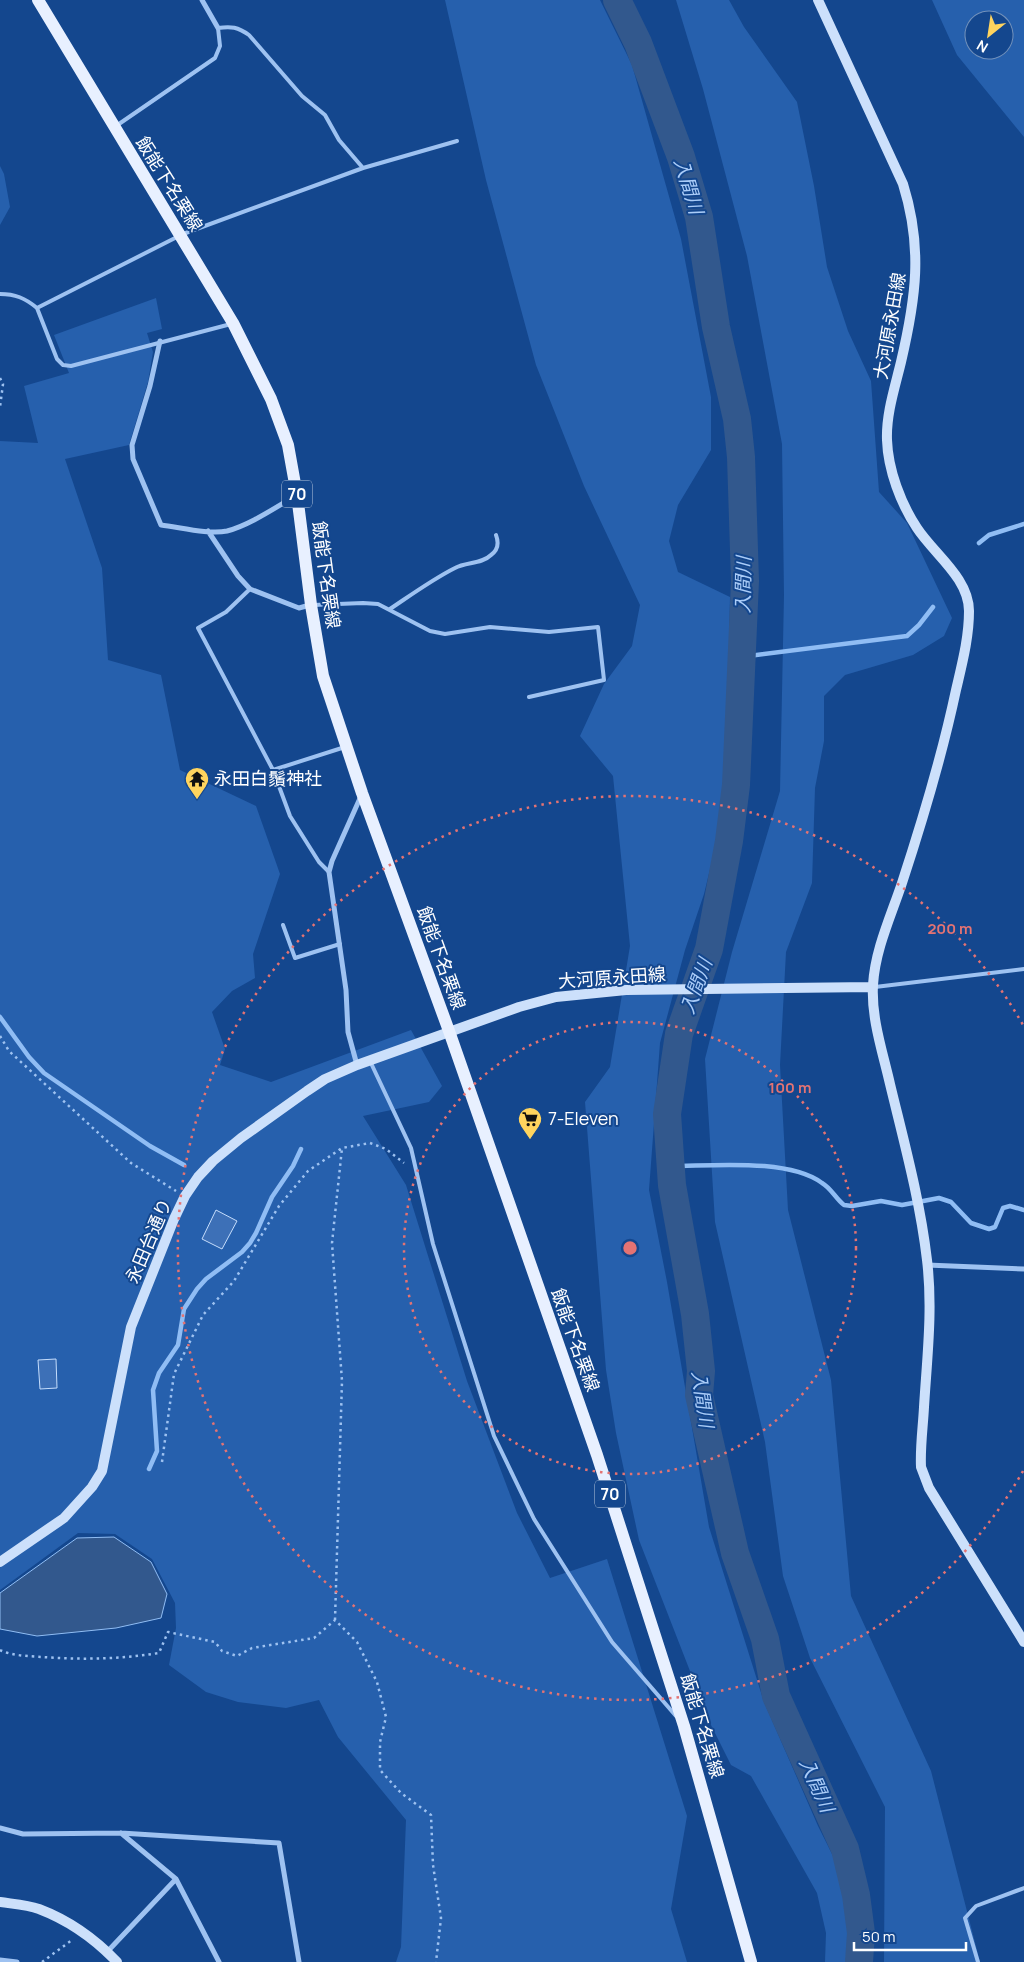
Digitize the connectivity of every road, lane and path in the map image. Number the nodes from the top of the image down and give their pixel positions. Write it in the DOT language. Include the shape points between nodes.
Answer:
graph roads {
  1 [pos="38,0"];
  2 [pos="202,0"];
  3 [pos="818,0"];
  4 [pos="218,28"];
  5 [pos="114,128"];
  6 [pos="457,141"];
  7 [pos="363,168"];
  8 [pos="180,235"];
  9 [pos="0,294"];
  10 [pos="37,308"];
  11 [pos="233,323"];
  12 [pos="160,341"];
  13 [pos="0,378"];
  14 [pos="0,407"];
  15 [pos="298,495"];
  16 [pos="208,531"];
  17 [pos="496,535"];
  18 [pos="250,589"];
  19 [pos="311,605"];
  20 [pos="390,609"];
  21 [pos="529,697"];
  22 [pos="346,746"];
  23 [pos="273,770"];
  24 [pos="362,793"];
  25 [pos="329,872"];
  26 [pos="284,925"];
  27 [pos="340,944"];
  28 [pos="1024,969"];
  29 [pos="873,987"];
  30 [pos="449,1031"];
  31 [pos="0,1036"];
  32 [pos="370,1061"];
  33 [pos="357,1065"];
  34 [pos="342,1148"];
  35 [pos="418,1179"];
  36 [pos="185,1196"];
  37 [pos="928,1265"];
  38 [pos="1024,1270"];
  39 [pos="162,1462"];
  40 [pos="0,1562"];
  41 [pos="334,1620"];
  42 [pos="1024,1642"];
  43 [pos="0,1650"];
  44 [pos="684,1726"];
  45 [pos="0,1828"];
  46 [pos="121,1833"];
  47 [pos="176,1879"];
  48 [pos="1024,1888"];
  49 [pos="0,1902"];
  50 [pos="72,1940"];
  51 [pos="107,1952"];
  52 [pos="0,1960"];
  53 [pos="17,1962"];
  54 [pos="42,1962"];
  55 [pos="117,1962"];
  56 [pos="219,1962"];
  57 [pos="299,1962"];
  58 [pos="436,1962"];
  59 [pos="751,1962"];
  60 [pos="978,1962"];
  1 -- 5 [label="main road, 飯能下名栗線 / 70"];
  2 -- 4 [label="street"];
  3 -- 29 [label="street, 大河原永田線" via="893,162 910,207 917,260 916,285 909,331 889,413 887,442 898,490 915,526 960,581 969,606 967,637 930,798 881,947"];
  4 -- 5 [label="lane" via="220,46 215,58"];
  4 -- 7 [label="lane" via="232,26 249,34 302,96 325,115 339,140"];
  5 -- 8 [label="main road, 飯能下名栗線 / 70"];
  6 -- 7 [label="lane"];
  7 -- 8 [label="lane"];
  8 -- 10 [label="lane"];
  8 -- 11 [label="main road, 飯能下名栗線 / 70"];
  9 -- 10 [label="lane" via="26,299"];
  10 -- 12 [label="lane" via="57,359 63,365 71,366"];
  11 -- 12 [label="lane"];
  11 -- 15 [label="main road, 飯能下名栗線 / 70" via="271,399 288,445"];
  12 -- 16 [label="street" via="132,445 133,459 161,525"];
  13 -- 14 [label="path" via="3,384"];
  15 -- 16 [label="street" via="226,531"];
  15 -- 19 [label="main road, 飯能下名栗線 / 70"];
  16 -- 18 [label="street"];
  17 -- 20 [label="lane" via="498,541 492,555 456,567"];
  18 -- 19 [label="street" via="299,608"];
  18 -- 23 [label="lane" via="226,612 198,628"];
  19 -- 20 [label="lane" via="363,602"];
  19 -- 22 [label="main road, 飯能下名栗線 / 70" via="323,676"];
  20 -- 21 [label="lane" via="430,631 445,634 490,627 549,632 598,627 604,680"];
  22 -- 23 [label="lane"];
  22 -- 24 [label="main road, 飯能下名栗線 / 70"];
  23 -- 25 [label="lane" via="290,816"];
  24 -- 25 [label="street"];
  24 -- 30 [label="main road, 飯能下名栗線 / 70"];
  25 -- 27 [label="street"];
  26 -- 27 [label="lane" via="295,958"];
  27 -- 33 [label="street" via="348,1032"];
  28 -- 29 [label="lane"];
  29 -- 30 [label="street, 大河原永田線" via="626,990 556,998 518,1007"];
  29 -- 37 [label="street, 大河原永田線" via="880,1042 915,1187"];
  30 -- 32 [label="street, 永田台通り"];
  30 -- 44 [label="main road, 飯能下名栗線 / 70" via="597,1455"];
  31 -- 36 [label="path" via="8,1051 131,1164"];
  32 -- 33 [label="street, 永田台通り"];
  32 -- 35 [label="lane" via="411,1148"];
  33 -- 36 [label="street, 永田台通り" via="307,1090 241,1138 213,1161"];
  34 -- 35 [label="path" via="370,1143 386,1149"];
  34 -- 39 [label="path" via="308,1171 279,1206 234,1281 203,1314 174,1374"];
  34 -- 41 [label="path" via="332,1243 342,1381"];
  35 -- 44 [label="lane" via="433,1244 494,1436 534,1519 612,1642"];
  36 -- 40 [label="street, 永田台通り" via="131,1327 102,1471 64,1518"];
  37 -- 38 [label="street"];
  37 -- 42 [label="street, 大河原永田線" via="930,1324 921,1467 929,1488"];
  41 -- 43 [label="path" via="314,1638 252,1648 237,1656 222,1651 215,1642 168,1632 160,1653 143,1656 98,1659 25,1656"];
  41 -- 58 [label="path" via="357,1642 377,1682 386,1717 380,1742 380,1770 401,1793 431,1815 441,1918"];
  44 -- 59 [label="main road, 飯能下名栗線 / 70"];
  45 -- 46 [label="street" via="24,1834"];
  46 -- 47 [label="street"];
  46 -- 57 [label="street" via="278,1843"];
  47 -- 51 [label="street"];
  47 -- 56 [label="street"];
  48 -- 60 [label="lane" via="976,1906 965,1918"];
  49 -- 51 [label="street" via="38,1909 88,1936"];
  50 -- 54 [label="path"];
  51 -- 55 [label="street"];
  52 -- 53 [label="street"];
}
